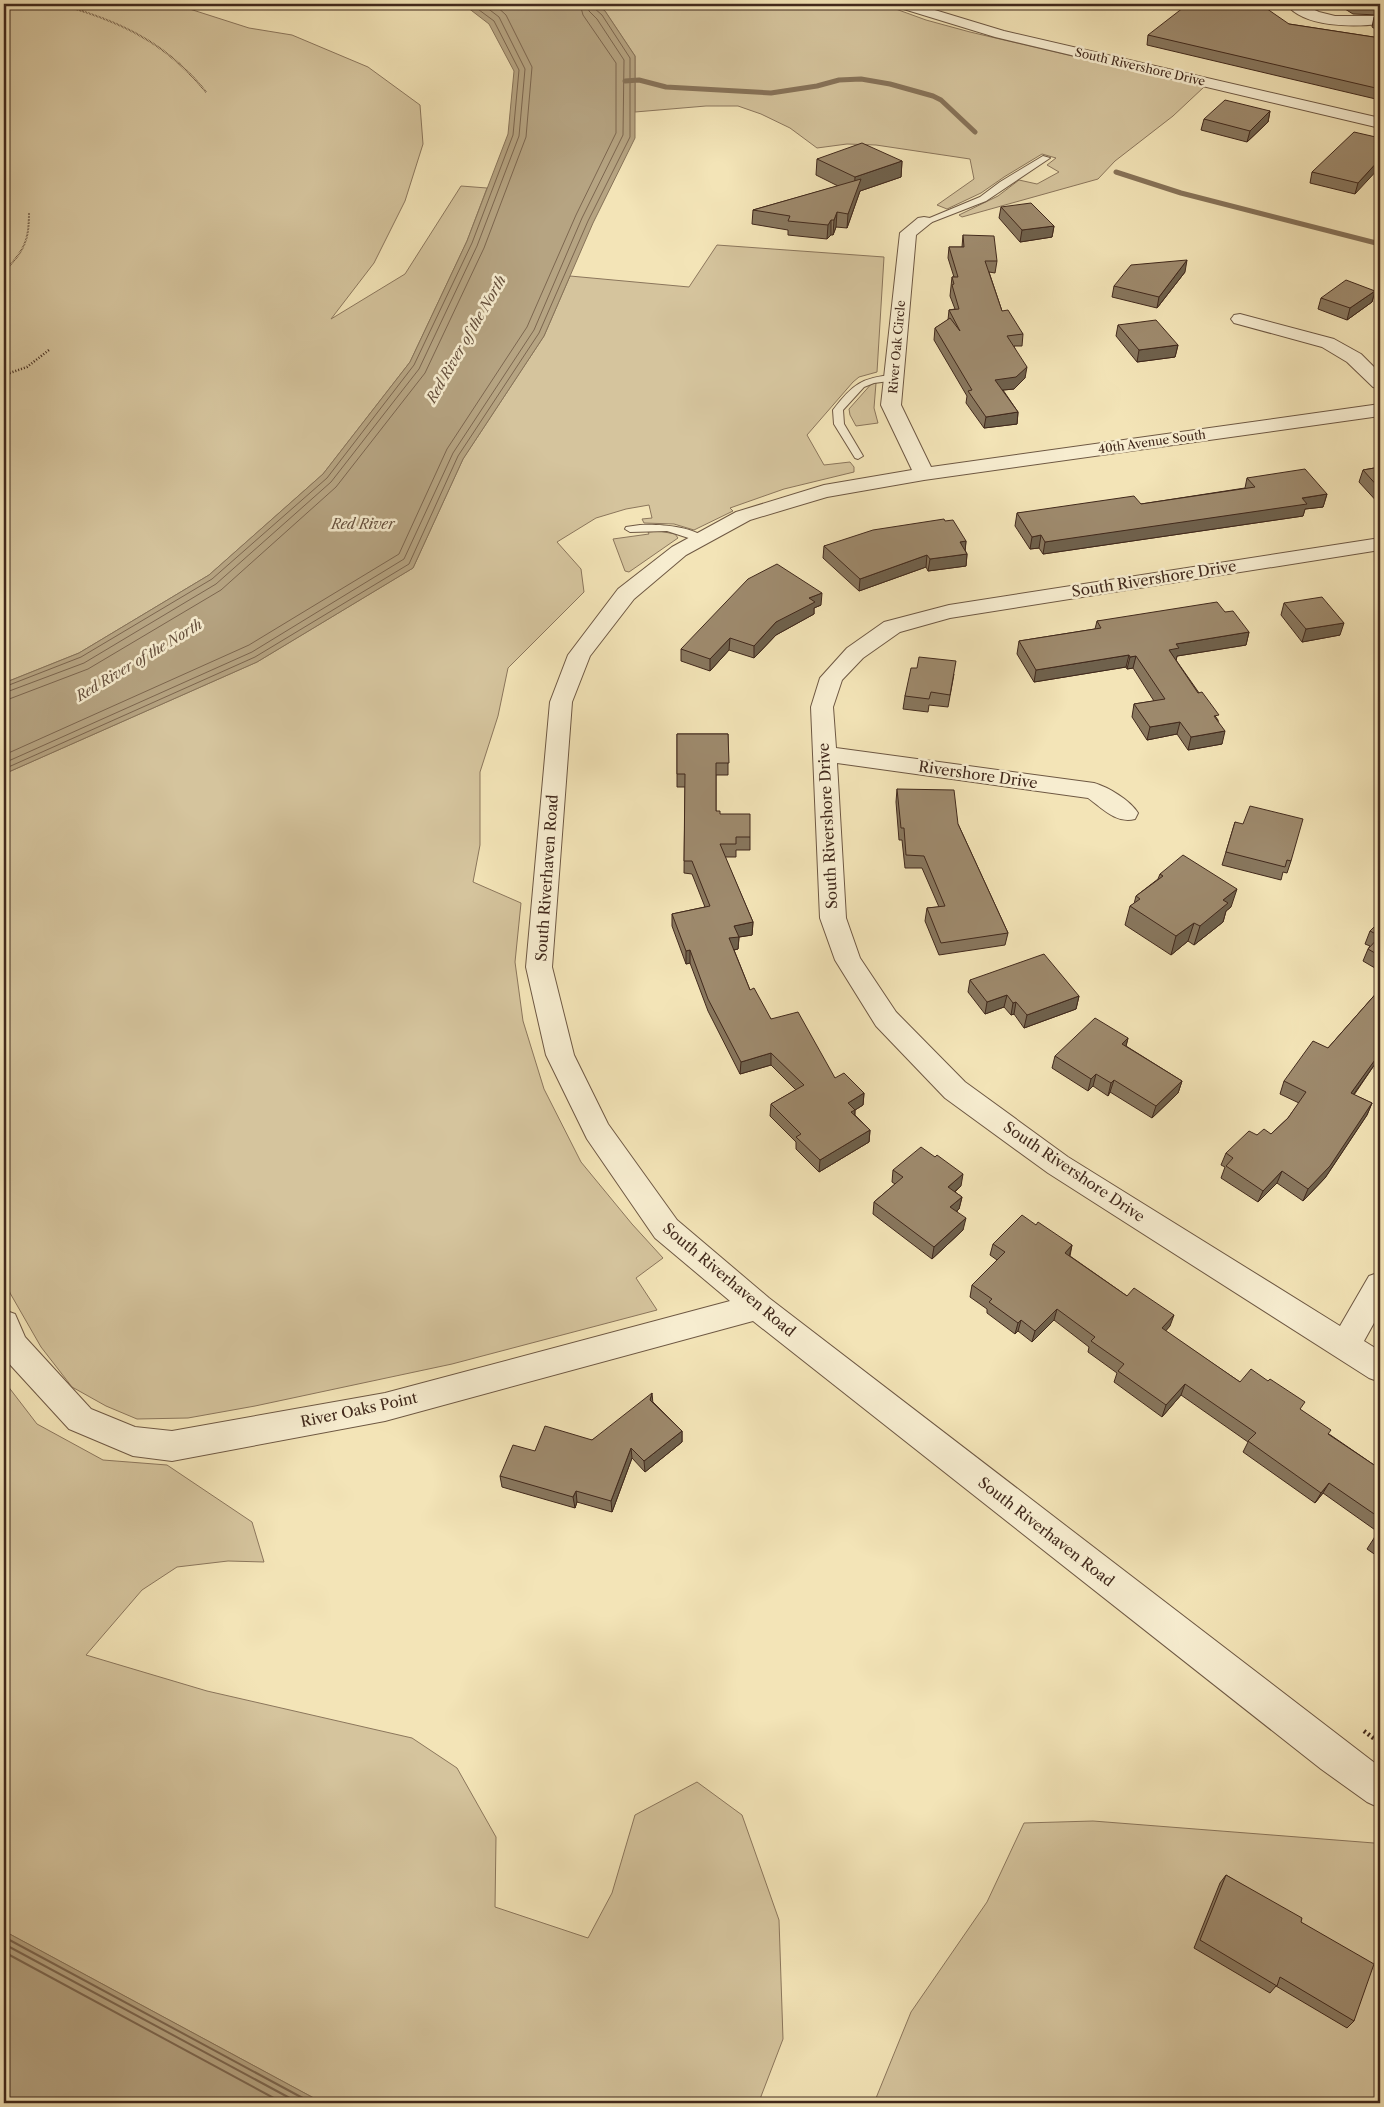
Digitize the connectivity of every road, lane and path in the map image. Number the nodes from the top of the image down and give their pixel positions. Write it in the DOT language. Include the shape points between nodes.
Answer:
graph roads {
  1 [pos="59,4"];
  2 [pos="902,4"];
  3 [pos="1293,4"];
  4 [pos="1380,20"];
  5 [pos="206,92"];
  6 [pos="1380,123"];
  7 [pos="1046,158"];
  8 [pos="28,212"];
  9 [pos="924,222"];
  10 [pos="4,272"];
  11 [pos="1240,319"];
  12 [pos="49,350"];
  13 [pos="4,375"];
  14 [pos="894,378"];
  15 [pos="1380,383"];
  16 [pos="1380,410"];
  17 [pos="858,456"];
  18 [pos="924,474"];
  19 [pos="630,529"];
  20 [pos="702,539"];
  21 [pos="1380,544"];
  22 [pos="824,754"];
  23 [pos="1126,812"];
  24 [pos="1380,1285"];
  25 [pos="758,1307"];
  26 [pos="4,1323"];
  27 [pos="1345,1345"];
  28 [pos="1380,1368"];
  29 [pos="1360,1728"];
  30 [pos="1380,1743"];
  31 [pos="1380,1789"];
  1 -- 5 [label="path" via="136,33 174,58"];
  2 -- 6 [label="street, South Rivershore Drive" via="1000,34"];
  3 -- 4 [label="street" via="1329,21"];
  7 -- 9 [label="lane" via="983,199"];
  8 -- 10 [label="path" via="26,249"];
  9 -- 14 [label="street, River Oak Circle" via="908,233"];
  11 -- 15 [label="street" via="1328,343 1354,358"];
  12 -- 13 [label="path" via="27,368"];
  14 -- 17 [label="lane" via="873,378 861,383 838,410 838,424"];
  14 -- 18 [label="street, River Oak Circle" via="891,405"];
  16 -- 18 [label="street, 40th Avenue South"];
  18 -- 20 [label="street, South Riverhaven Road" via="824,491 743,516"];
  19 -- 20 [label="lane" via="671,528"];
  20 -- 25 [label="street, South Riverhaven Road" via="679,552 626,594 579,655 561,702 539,967 560,1055 597,1131 666,1229"];
  21 -- 22 [label="street, South Rivershore Drive" via="949,612 892,627 855,653 831,678 822,706"];
  22 -- 23 [label="street, Rivershore Drive" via="1094,791"];
  22 -- 27 [label="street, South Rivershore Drive" via="833,918 848,960 886,1019 955,1090 1058,1165"];
  24 -- 27 [label="street"];
  25 -- 26 [label="street, River Oaks Point" via="385,1407 172,1446 133,1441 80,1419 12,1345"];
  25 -- 31 [label="street, South Riverhaven Road"];
  27 -- 28 [label="street, South Rivershore Drive"];
  29 -- 30 [label="path"];
}
